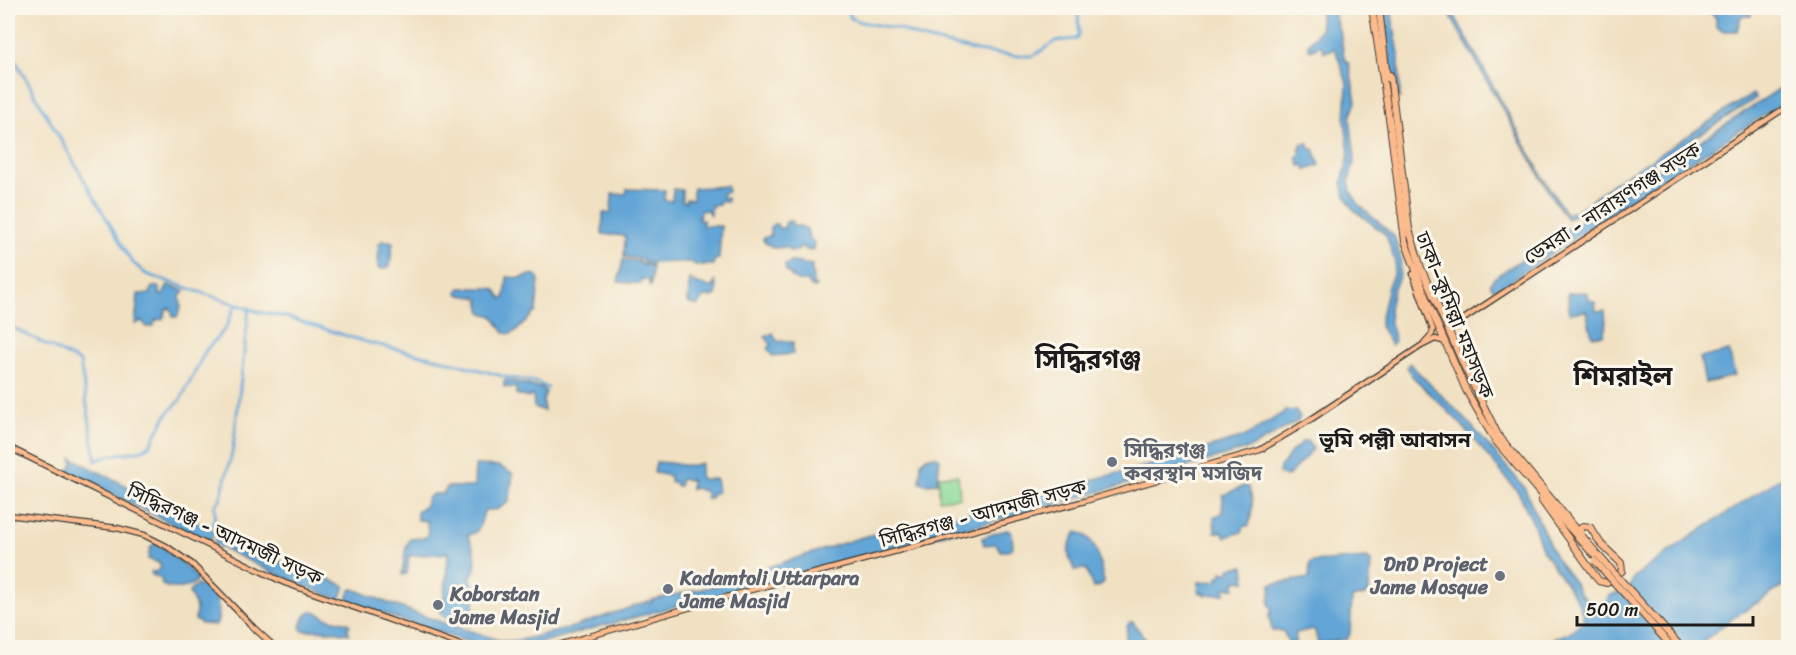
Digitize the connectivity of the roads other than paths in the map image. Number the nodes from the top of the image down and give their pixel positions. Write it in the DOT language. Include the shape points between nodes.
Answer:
graph roads {
  1 [pos="1372,8"];
  2 [pos="1378,8"];
  3 [pos="1384,62"];
  4 [pos="1788,106"];
  5 [pos="1413,274"];
  6 [pos="1450,328"];
  7 [pos="1439,340"];
  8 [pos="1421,346"];
  9 [pos="8,447"];
  10 [pos="1540,500"];
  11 [pos="8,515"];
  12 [pos="1582,534"];
  13 [pos="1596,558"];
  14 [pos="579,639"];
  15 [pos="578,646"];
  16 [pos="276,648"];
  17 [pos="470,648"];
  18 [pos="548,648"];
  19 [pos="1675,648"];
  20 [pos="1682,648"];
  1 -- 3 [label="highway, ঢাকা–কুমিল্লা মহাসড়ক"];
  2 -- 3 [label="highway, ঢাকা–কুমিল্লা মহাসড়ক"];
  3 -- 5 [label="highway" via="1380,72 1400,236"];
  3 -- 6 [label="highway" via="1391,82 1410,234 1421,268"];
  3 -- 13 [label="highway, ঢাকা–কুমিল্লা মহাসড়ক" via="1407,238 1445,333 1496,437"];
  4 -- 6 [label="main road, ডেমরা - নারায়ণগঞ্জ সড়ক"];
  5 -- 7 [label="highway"];
  5 -- 8 [label="main road" via="1433,332"];
  6 -- 12 [label="highway" via="1498,435"];
  7 -- 8 [label="main road, সিদ্ধিরগঞ্জ - আদমজী সড়ক"];
  7 -- 10 [label="highway" via="1479,422"];
  8 -- 14 [label="main road, সিদ্ধিরগঞ্জ - আদমজী সড়ক" via="1260,450"];
  9 -- 17 [label="main road, সিদ্ধিরগঞ্জ - আদমজী সড়ক" via="285,583"];
  10 -- 12 [label="highway" via="1599,581 1607,583 1620,574 1621,563 1590,527 1582,527"];
  10 -- 13 [label="highway"];
  11 -- 16 [label="main road" via="144,535 192,564"];
  12 -- 13 [label="highway"];
  13 -- 19 [label="highway, bridge"];
  13 -- 20 [label="highway, bridge"];
  14 -- 15 [label="main road"];
  14 -- 18 [label="main road, সিদ্ধিরগঞ্জ - আদমজী সড়ক"];
}
